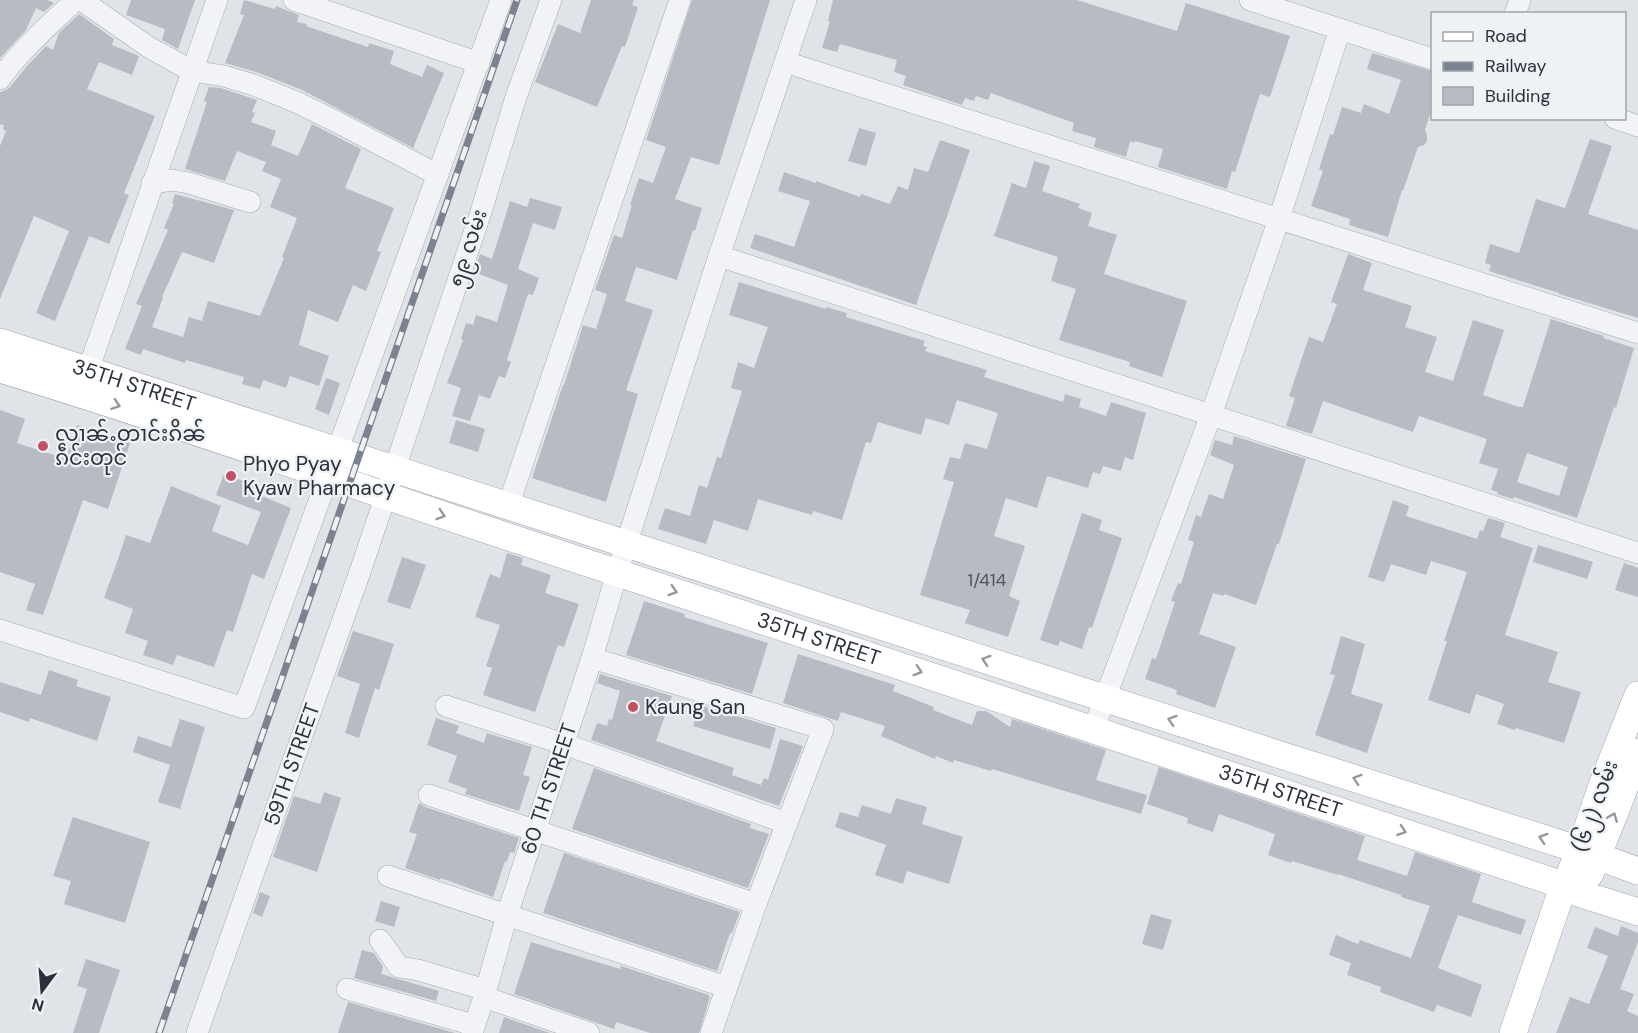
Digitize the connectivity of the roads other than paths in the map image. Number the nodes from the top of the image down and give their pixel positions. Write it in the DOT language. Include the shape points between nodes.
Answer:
graph roads {
  1 [pos="75,0"];
  2 [pos="81,0"];
  3 [pos="217,0"];
  4 [pos="294,0"];
  5 [pos="501,0"];
  6 [pos="551,0"];
  7 [pos="680,0"];
  8 [pos="806,0"];
  9 [pos="1250,0"];
  10 [pos="1340,29"];
  11 [pos="1431,59"];
  12 [pos="479,63"];
  13 [pos="785,63"];
  14 [pos="192,71"];
  15 [pos="0,79"];
  16 [pos="1621,120"];
  17 [pos="1638,126"];
  18 [pos="438,175"];
  19 [pos="152,183"];
  20 [pos="250,202"];
  21 [pos="1278,219"];
  22 [pos="719,255"];
  23 [pos="1638,333"];
  24 [pos="0,342"];
  25 [pos="0,369"];
  26 [pos="84,381"];
  27 [pos="1211,415"];
  28 [pos="338,451"];
  29 [pos="394,470"];
  30 [pos="328,477"];
  31 [pos="385,496"];
  32 [pos="508,506"];
  33 [pos="626,544"];
  34 [pos="1638,553"];
  35 [pos="617,573"];
  36 [pos="0,630"];
  37 [pos="592,658"];
  38 [pos="1638,695"];
  39 [pos="1106,698"];
  40 [pos="446,706"];
  41 [pos="1094,728"];
  42 [pos="564,744"];
  43 [pos="1638,752"];
  44 [pos="429,795"];
  45 [pos="786,824"];
  46 [pos="535,831"];
  47 [pos="1588,853"];
  48 [pos="1638,871"];
  49 [pos="388,876"];
  50 [pos="1573,890"];
  51 [pos="756,904"];
  52 [pos="1638,912"];
  53 [pos="507,915"];
  54 [pos="1560,923"];
  55 [pos="380,940"];
  56 [pos="726,987"];
  57 [pos="347,989"];
  58 [pos="485,994"];
  59 [pos="473,1029"];
  60 [pos="198,1033"];
  61 [pos="589,1033"];
  62 [pos="711,1033"];
  63 [pos="1513,1033"];
  64 [pos="1532,1033"];
  1 -- 15 [label="street" via="20,53"];
  2 -- 14 [label="street" via="150,48"];
  3 -- 14 [label="street"];
  4 -- 12 [label="street"];
  5 -- 12 [label="street"];
  6 -- 29 [label="street, ၅၉ လမ်း"];
  7 -- 32 [label="street"];
  8 -- 13 [label="street, 60 TH STREET"];
  9 -- 10 [label="street"];
  10 -- 11 [label="street"];
  10 -- 21 [label="street"];
  12 -- 18 [label="street"];
  13 -- 21 [label="street"];
  13 -- 22 [label="street, 60 TH STREET"];
  14 -- 18 [label="street" via="234,79 296,102"];
  14 -- 19 [label="street"];
  16 -- 17 [label="street"];
  18 -- 28 [label="street"];
  19 -- 20 [label="street" via="189,183"];
  19 -- 26 [label="street"];
  21 -- 23 [label="street"];
  21 -- 27 [label="street"];
  22 -- 27 [label="street"];
  22 -- 33 [label="street, 60 TH STREET"];
  24 -- 26 [label="main road, 35TH STREET"];
  25 -- 26 [label="main road, 35TH STREET"];
  26 -- 28 [label="main road, 35TH STREET"];
  26 -- 30 [label="main road, 35TH STREET, one-way"];
  27 -- 34 [label="street"];
  27 -- 39 [label="street"];
  28 -- 29 [label="main road, 35TH STREET"];
  28 -- 30 [label="street"];
  29 -- 31 [label="street, ၅၉ လမ်း"];
  29 -- 32 [label="main road, 35TH STREET"];
  30 -- 31 [label="main road, 35TH STREET"];
  30 -- 36 [label="street" via="244,708"];
  31 -- 35 [label="main road, 35TH STREET, one-way"];
  31 -- 60 [label="street, 59TH STREET"];
  32 -- 33 [label="main road, 35TH STREET"];
  33 -- 35 [label="street, 60 TH STREET"];
  39 -- 33 [label="main road, 35TH STREET, one-way"];
  35 -- 37 [label="street, 60 TH STREET"];
  35 -- 41 [label="main road, 35TH STREET, one-way"];
  37 -- 42 [label="street, 60 TH STREET"];
  37 -- 45 [label="street" via="823,729"];
  38 -- 47 [label="main road, (၆၂) လမ်း" via="1603,783"];
  39 -- 41 [label="street"];
  47 -- 39 [label="main road, 35TH STREET, one-way"];
  40 -- 42 [label="street"];
  41 -- 50 [label="main road, 35TH STREET, one-way"];
  42 -- 45 [label="street"];
  42 -- 46 [label="street, 60 TH STREET"];
  47 -- 43 [label="main road, (၆၂) လမ်း, one-way"];
  44 -- 46 [label="street"];
  45 -- 51 [label="street"];
  46 -- 51 [label="street"];
  46 -- 53 [label="street, 60 TH STREET"];
  47 -- 48 [label="main road, 35TH STREET"];
  47 -- 50 [label="main road, (၆၂) လမ်း"];
  49 -- 53 [label="street"];
  50 -- 52 [label="main road, 35TH STREET"];
  50 -- 54 [label="main road, (၆၂) လမ်း"];
  51 -- 56 [label="street"];
  53 -- 56 [label="street"];
  53 -- 58 [label="street, 60 TH STREET"];
  54 -- 63 [label="main road"];
  54 -- 64 [label="main road"];
  55 -- 58 [label="street" via="399,967"];
  56 -- 62 [label="street"];
  57 -- 59 [label="street"];
  58 -- 59 [label="street, 60 TH STREET"];
  58 -- 61 [label="street"];
}
